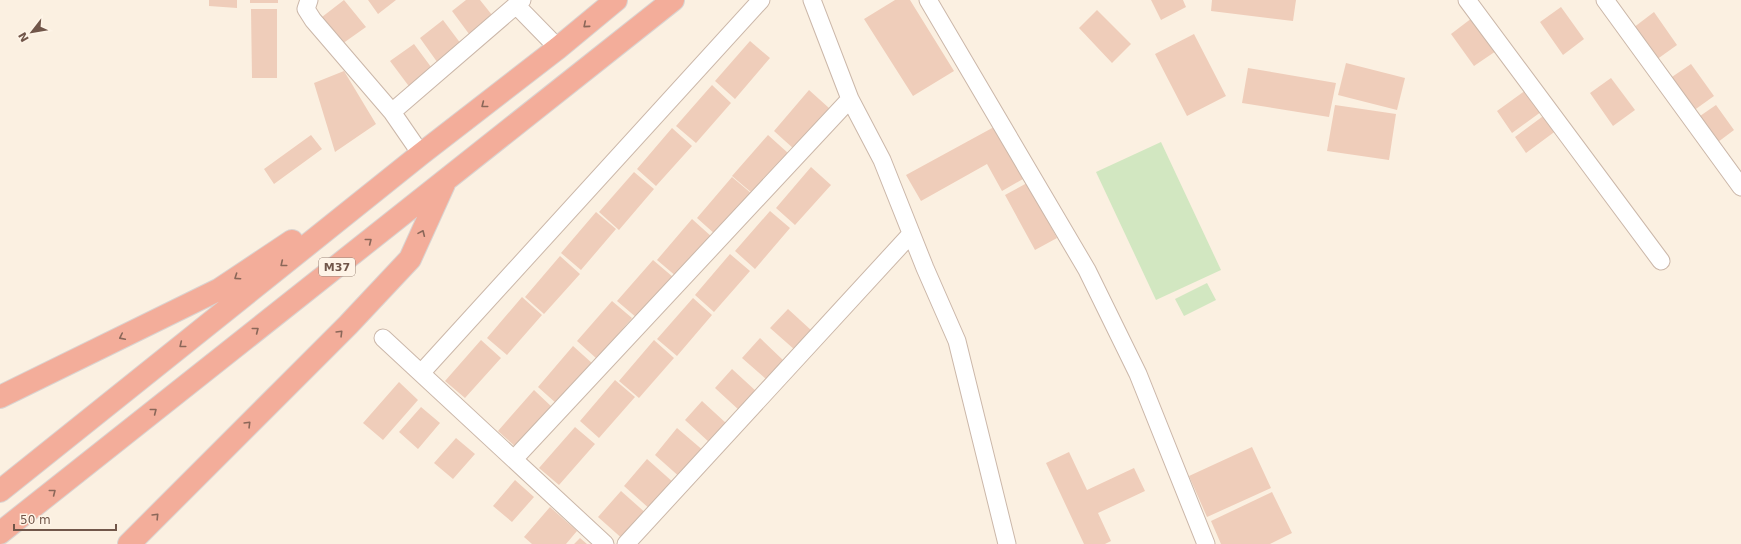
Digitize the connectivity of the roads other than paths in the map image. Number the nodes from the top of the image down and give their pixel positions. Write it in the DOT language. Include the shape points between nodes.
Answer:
graph roads {
  1 [pos="309,0"];
  2 [pos="616,0"];
  3 [pos="673,0"];
  4 [pos="762,0"];
  5 [pos="812,0"];
  6 [pos="928,0"];
  7 [pos="1467,0"];
  8 [pos="1605,0"];
  9 [pos="519,2"];
  10 [pos="558,48"];
  11 [pos="850,99"];
  12 [pos="392,112"];
  13 [pos="421,154"];
  14 [pos="445,181"];
  15 [pos="1741,186"];
  16 [pos="911,234"];
  17 [pos="1661,261"];
  18 [pos="383,338"];
  19 [pos="422,372"];
  20 [pos="0,397"];
  21 [pos="514,458"];
  22 [pos="0,491"];
  23 [pos="0,533"];
  24 [pos="129,544"];
  25 [pos="605,544"];
  26 [pos="626,544"];
  27 [pos="1006,544"];
  28 [pos="1206,544"];
  1 -- 12 [label="street" via="306,9 313,20"];
  2 -- 10 [label="highway, M37, one-way"];
  3 -- 14 [label="highway, M37"];
  4 -- 19 [label="street"];
  5 -- 11 [label="street"];
  6 -- 28 [label="street" via="1087,270 1138,374"];
  7 -- 17 [label="street"];
  8 -- 15 [label="street"];
  9 -- 10 [label="street"];
  9 -- 12 [label="street"];
  10 -- 13 [label="highway, M37, one-way"];
  11 -- 16 [label="street" via="882,160"];
  11 -- 21 [label="street"];
  12 -- 13 [label="street"];
  13 -- 20 [label="highway, one-way" via="220,289"];
  13 -- 22 [label="highway, M37, one-way"];
  23 -- 14 [label="highway, M37, one-way"];
  24 -- 14 [label="highway, one-way" via="348,325 410,259"];
  16 -- 26 [label="street"];
  16 -- 27 [label="street" via="957,341"];
  18 -- 19 [label="street"];
  19 -- 21 [label="street"];
  21 -- 25 [label="street"];
}
